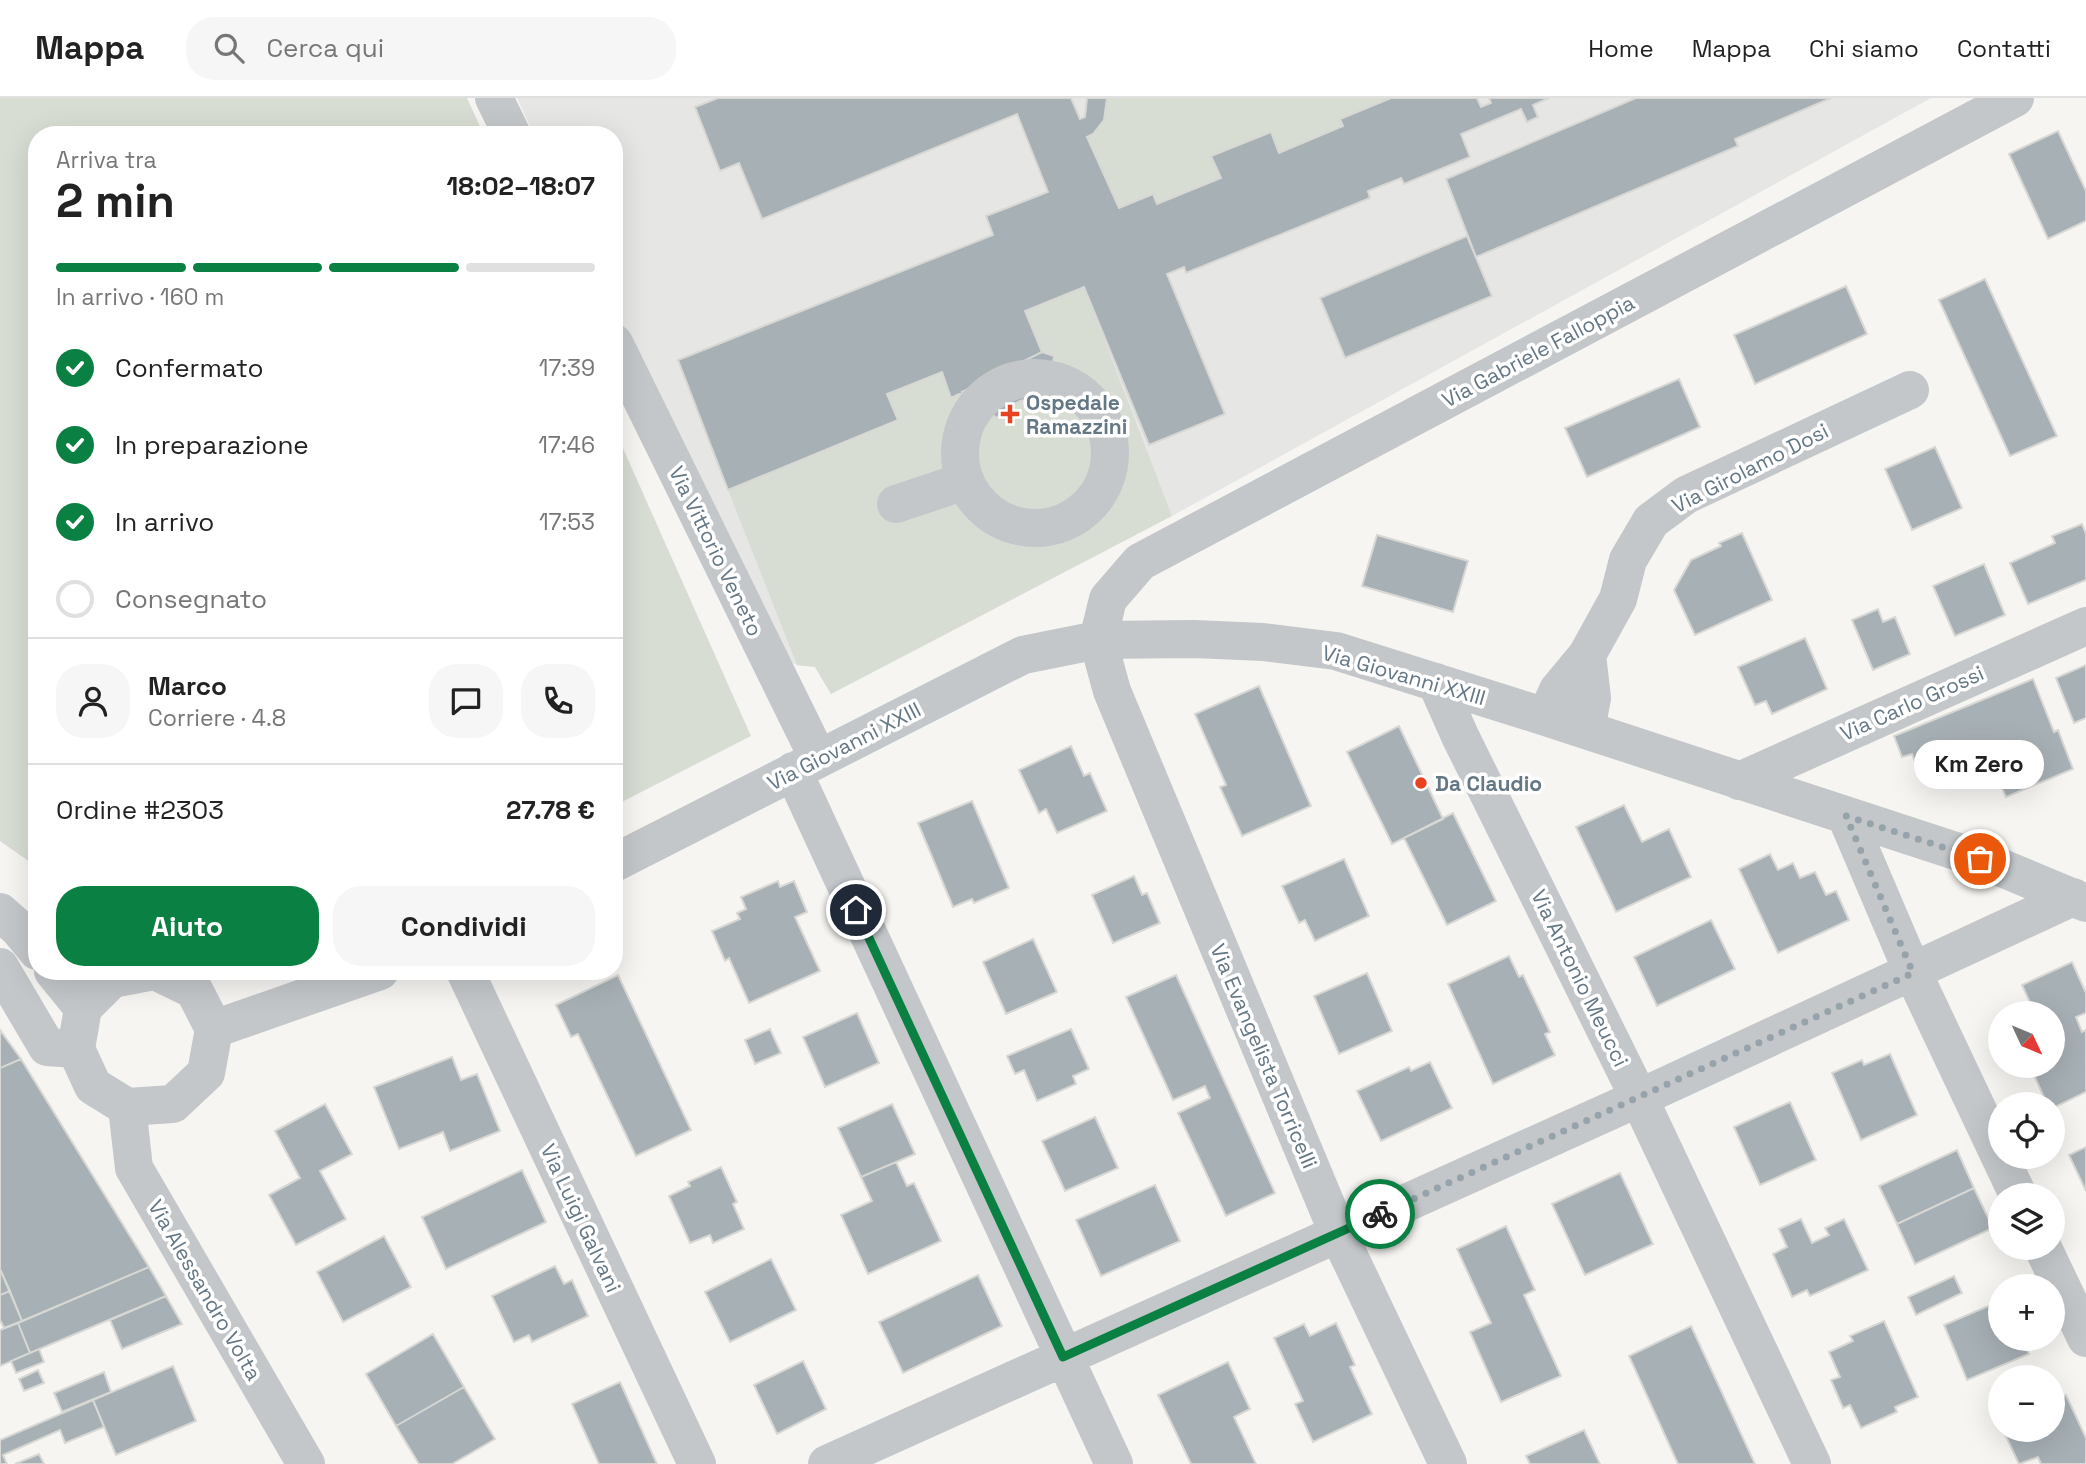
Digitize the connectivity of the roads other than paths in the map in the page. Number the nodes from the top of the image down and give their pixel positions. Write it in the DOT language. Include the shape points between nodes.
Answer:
graph roads {
  1 [pos="494,98"];
  2 [pos="2015,98"];
  3 [pos="508,126"];
  4 [pos="623,363"];
  5 [pos="1910,390"];
  6 [pos="965,481"];
  7 [pos="896,504"];
  8 [pos="2086,626"];
  9 [pos="1098,640"];
  10 [pos="1587,656"];
  11 [pos="1436,682"];
  12 [pos="1546,717"];
  13 [pos="1586,730"];
  14 [pos="806,765"];
  15 [pos="1739,781"];
  16 [pos="1846,816"];
  17 [pos="623,858"];
  18 [pos="2079,900"];
  19 [pos="0,967"];
  20 [pos="1913,973"];
  21 [pos="60,980"];
  22 [pos="102,980"];
  23 [pos="173,980"];
  24 [pos="354,980"];
  25 [pos="469,980"];
  26 [pos="83,1009"];
  27 [pos="214,1029"];
  28 [pos="76,1049"];
  29 [pos="1639,1098"];
  30 [pos="127,1107"];
  31 [pos="2012,1183"];
  32 [pos="1338,1233"];
  33 [pos="2049,1260"];
  34 [pos="2086,1338"];
  35 [pos="1063,1357"];
  36 [pos="306,1464"];
  37 [pos="697,1464"];
  38 [pos="827,1464"];
  39 [pos="1114,1464"];
  40 [pos="1448,1464"];
  41 [pos="1812,1464"];
  1 -- 3 [label="street"];
  2 -- 9 [label="street, Via Gabriele Falloppia" via="1140,562 1108,599"];
  4 -- 14 [label="street, Via Vittorio Veneto"];
  5 -- 10 [label="street, Via Girolamo Dosi" via="1686,495 1651,521 1628,560 1618,599"];
  6 -- 6 [label="street" via="976,501 1014,526 1037,529 1059,525 1106,496 1111,449 1105,423 1091,401 1070,386 1045,378 1019,379 995,389 976,406 963,429 960,455"];
  6 -- 7 [label="street"];
  8 -- 15 [label="street, Via Carlo Grossi"];
  9 -- 11 [label="street, Via Giovanni XXIII" via="1262,642 1336,652"];
  9 -- 14 [label="street, Via Giovanni XXIII" via="1023,655"];
  9 -- 32 [label="street, Via Evangelista Torricelli" via="1112,691"];
  10 -- 12 [label="street, Via Girolamo Dosi" via="1558,690"];
  10 -- 13 [label="street" via="1592,698"];
  11 -- 12 [label="street, Via Giovanni XXIII"];
  11 -- 29 [label="street, Via Antonio Meucci"];
  12 -- 13 [label="street, Via Giovanni XXIII"];
  13 -- 15 [label="street, Via Giovanni XXIII"];
  14 -- 17 [label="street, Via Giovanni XXIII"];
  14 -- 35 [label="street, Via Vittorio Veneto"];
  15 -- 16 [label="street, Via Giovanni XXIII"];
  16 -- 18 [label="street, Via Giovanni XXIII" via="1980,859"];
  16 -- 20 [label="street"];
  18 -- 20 [label="street"];
  19 -- 28 [label="street" via="47,1047"];
  20 -- 29 [label="street"];
  20 -- 31 [label="street"];
  21 -- 26 [label="street"];
  22 -- 26 [label="street"];
  23 -- 27 [label="street" via="194,990"];
  24 -- 27 [label="street"];
  25 -- 37 [label="street, Via Luigi Galvani"];
  26 -- 28 [label="street"];
  27 -- 30 [label="street" via="206,1073 173,1104"];
  28 -- 30 [label="street" via="93,1086"];
  29 -- 32 [label="street"];
  29 -- 41 [label="street, Via Antonio Meucci"];
  30 -- 36 [label="street, Via Alessandro Volta" via="134,1168"];
  32 -- 35 [label="street"];
  32 -- 40 [label="street, Via Evangelista Torricelli"];
  33 -- 34 [label="street"];
  35 -- 38 [label="street"];
  35 -- 39 [label="street, Via Vittorio Veneto"];
}
